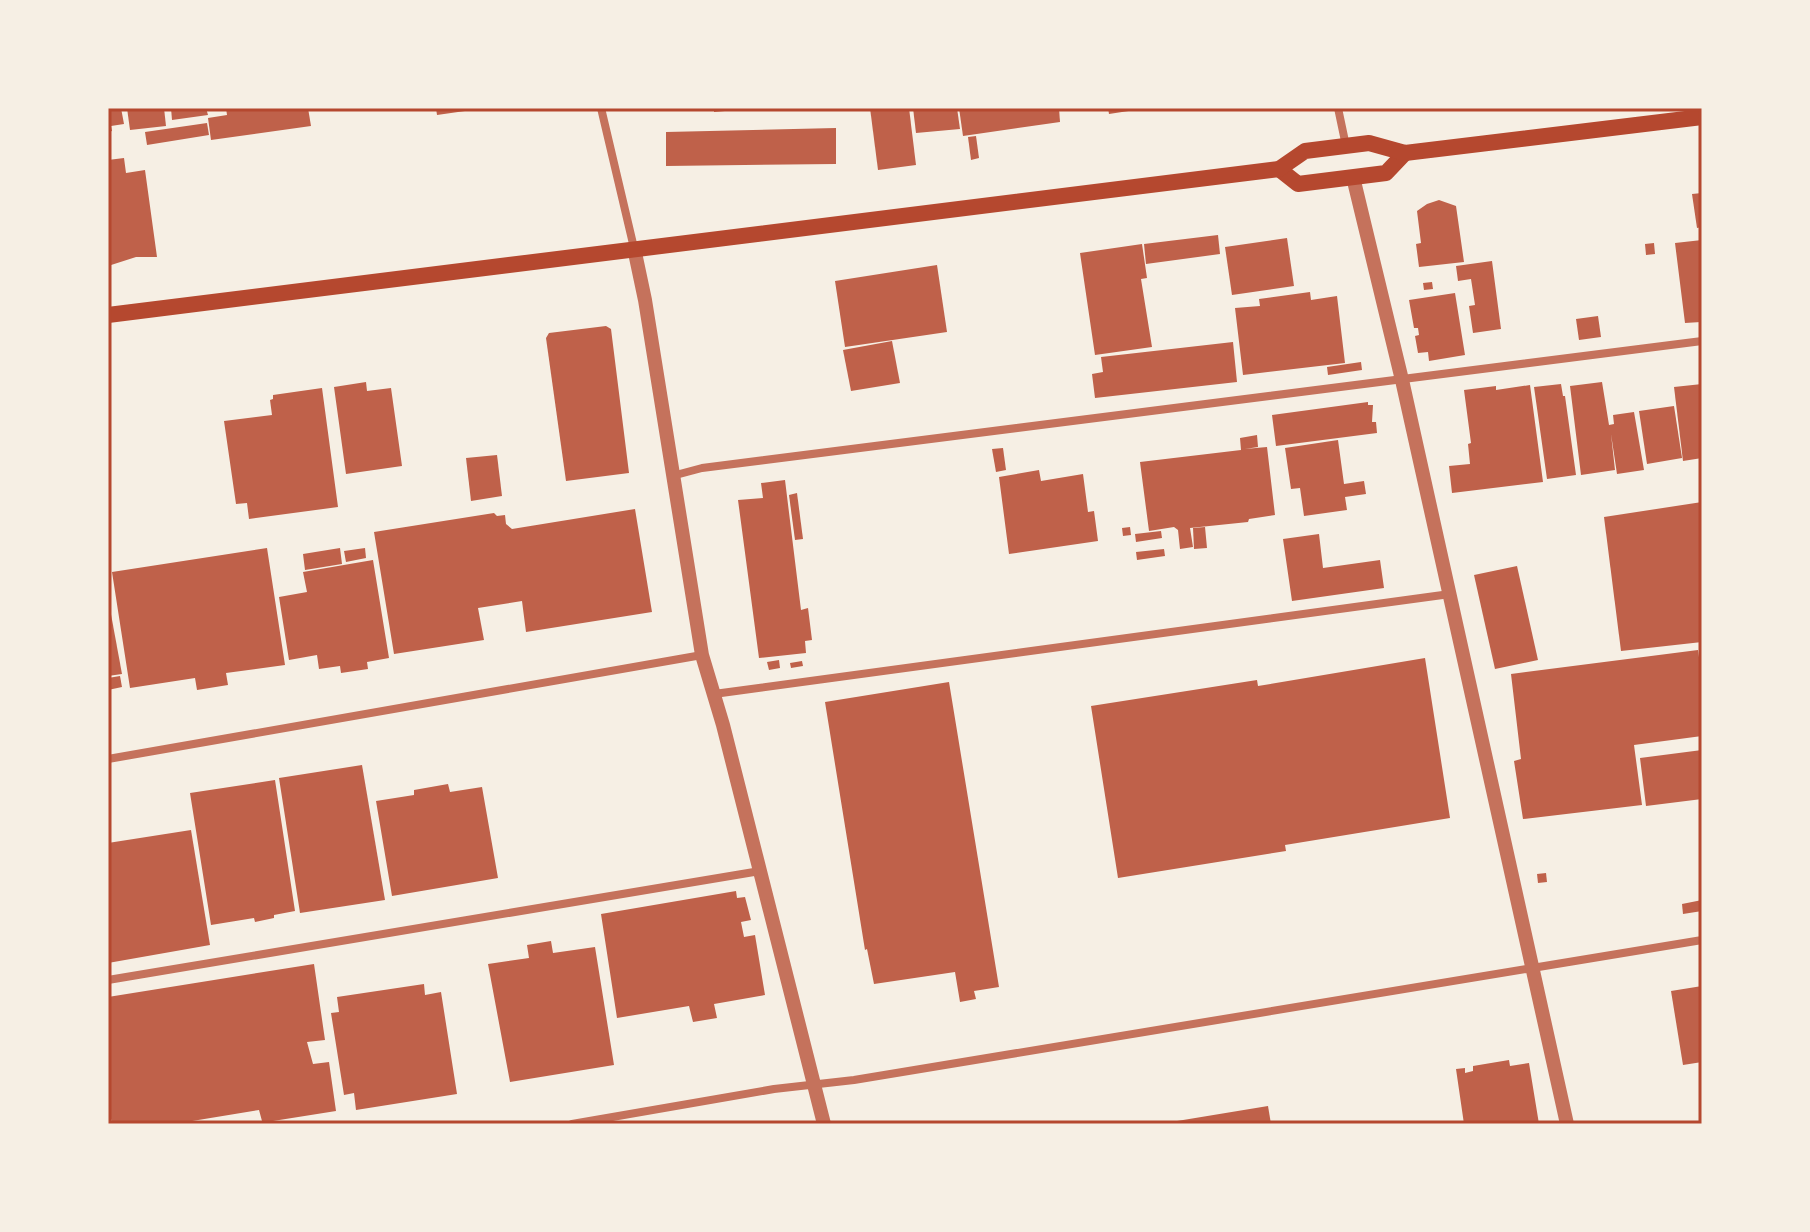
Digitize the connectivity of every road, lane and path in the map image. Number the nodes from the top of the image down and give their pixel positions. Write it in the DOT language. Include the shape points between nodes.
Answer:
graph roads {
  1 [pos="601,108"];
  2 [pos="1338,108"];
  3 [pos="1702,117"];
  4 [pos="1346,146"];
  5 [pos="1405,153"];
  6 [pos="1279,169"];
  7 [pos="1353,177"];
  8 [pos="634,248"];
  9 [pos="108,315"];
  10 [pos="1702,341"];
  11 [pos="1402,380"];
  12 [pos="672,476"];
  13 [pos="1450,594"];
  14 [pos="702,655"];
  15 [pos="714,694"];
  16 [pos="108,759"];
  17 [pos="760,871"];
  18 [pos="1702,940"];
  19 [pos="1531,967"];
  20 [pos="108,980"];
  21 [pos="814,1085"];
  22 [pos="572,1124"];
  23 [pos="824,1124"];
  24 [pos="1567,1124"];
  1 -- 8 [label="street"];
  2 -- 4 [label="street"];
  3 -- 5 [label="main road"];
  4 -- 5 [label="main road" via="1369,143"];
  4 -- 6 [label="main road" via="1305,151"];
  5 -- 7 [label="main road" via="1386,173"];
  6 -- 7 [label="main road" via="1298,184"];
  6 -- 8 [label="main road"];
  7 -- 11 [label="street"];
  8 -- 9 [label="main road"];
  8 -- 12 [label="street"];
  10 -- 11 [label="street"];
  11 -- 12 [label="street" via="702,468"];
  11 -- 13 [label="street"];
  12 -- 14 [label="street"];
  13 -- 15 [label="street"];
  13 -- 19 [label="street"];
  14 -- 15 [label="street"];
  14 -- 16 [label="street"];
  15 -- 17 [label="street"];
  17 -- 20 [label="street"];
  17 -- 21 [label="street"];
  18 -- 19 [label="street"];
  19 -- 21 [label="street"];
  19 -- 24 [label="street"];
  21 -- 22 [label="street"];
  21 -- 23 [label="street"];
}
